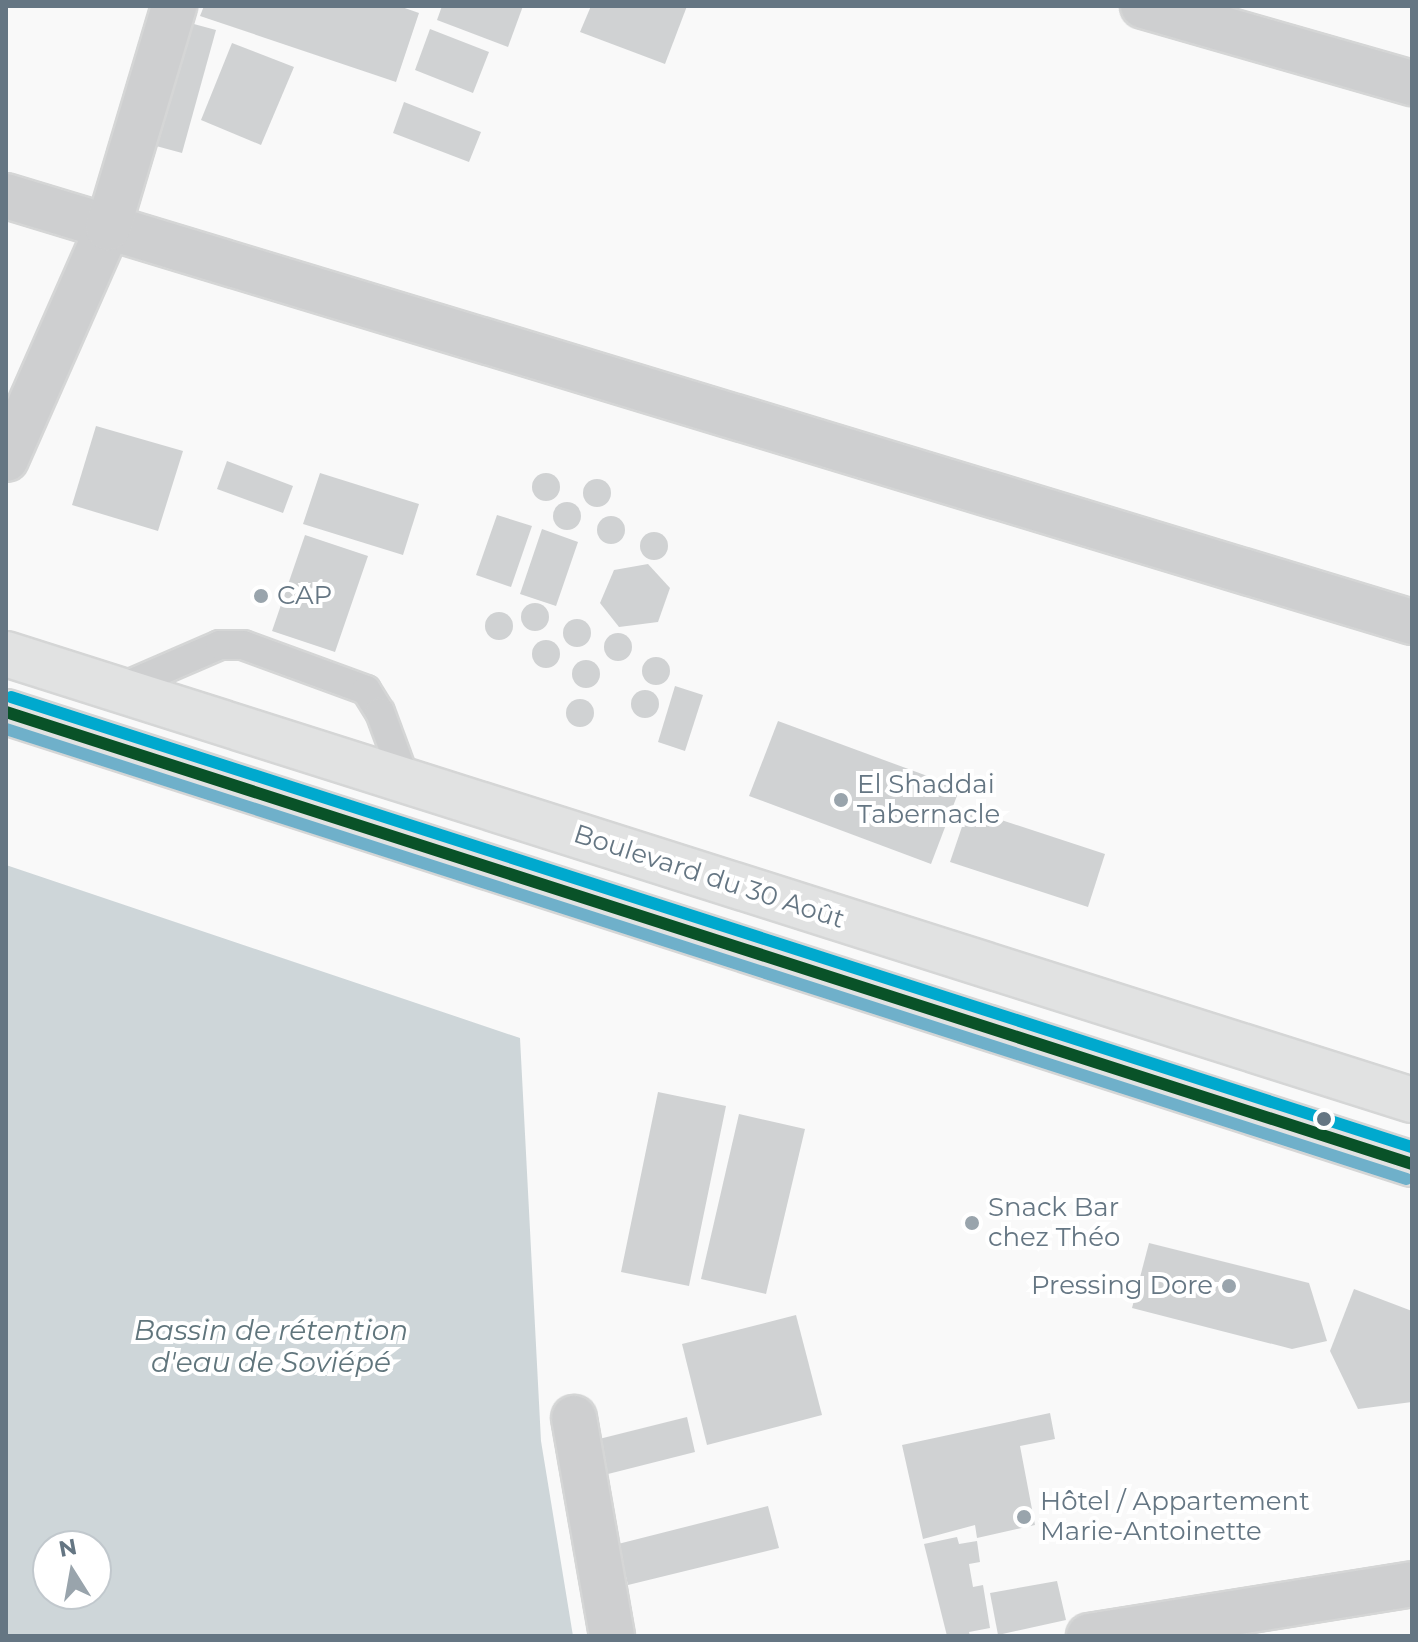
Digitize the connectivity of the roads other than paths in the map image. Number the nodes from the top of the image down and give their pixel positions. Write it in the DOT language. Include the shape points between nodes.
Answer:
graph roads {
  1 [pos="174,6"];
  2 [pos="1143,6"];
  3 [pos="1412,83"];
  4 [pos="6,196"];
  5 [pos="108,228"];
  6 [pos="6,459"];
  7 [pos="1412,622"];
  8 [pos="6,654"];
  9 [pos="116,690"];
  10 [pos="6,712"];
  11 [pos="96,741"];
  12 [pos="404,777"];
  13 [pos="385,831"];
  14 [pos="1412,1100"];
  15 [pos="1412,1164"];
  16 [pos="574,1418"];
  17 [pos="1412,1584"];
  18 [pos="612,1636"];
  19 [pos="1089,1636"];
  1 -- 5 [label="street"];
  2 -- 3 [label="street"];
  4 -- 5 [label="street"];
  5 -- 6 [label="street"];
  5 -- 7 [label="street"];
  8 -- 9 [label="highway, Boulevard du 30 Août"];
  9 -- 11 [label="highway"];
  9 -- 12 [label="highway, Boulevard du 30 Août"];
  9 -- 12 [label="lane" via="220,645 243,645 366,690 380,712"];
  10 -- 11 [label="highway"];
  11 -- 13 [label="highway"];
  12 -- 13 [label="highway"];
  12 -- 14 [label="highway, Boulevard du 30 Août"];
  13 -- 15 [label="highway"];
  16 -- 18 [label="street"];
  17 -- 19 [label="street"];
}
